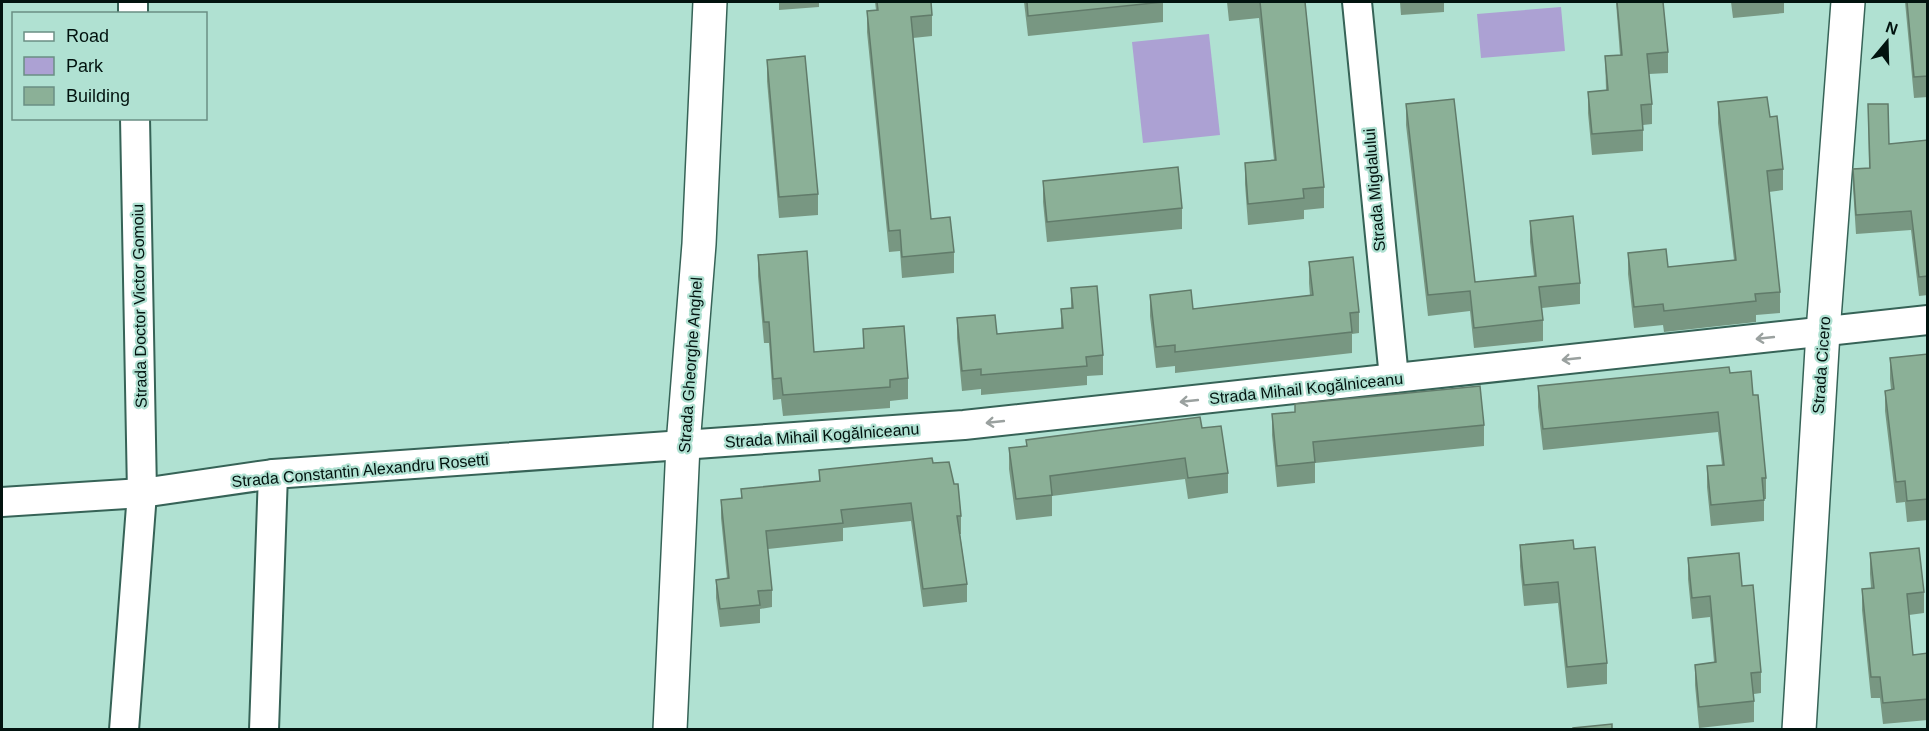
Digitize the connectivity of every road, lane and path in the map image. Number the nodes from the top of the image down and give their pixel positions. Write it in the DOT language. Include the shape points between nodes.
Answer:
graph roads {
  1 [pos="710,2"];
  2 [pos="1357,2"];
  3 [pos="1848,2"];
  4 [pos="135,120"];
  5 [pos="1928,320"];
  6 [pos="1823,332"];
  7 [pos="1394,378"];
  8 [pos="683,445"];
  9 [pos="273,474"];
  10 [pos="142,494"];
  11 [pos="2,502"];
  12 [pos="124,729"];
  13 [pos="264,729"];
  14 [pos="670,729"];
  15 [pos="1799,729"];
  1 -- 8 [label="street, Strada Gheorghe Anghel" via="699,243"];
  2 -- 7 [label="street, Strada Migdalului"];
  3 -- 6 [label="street, Strada Cicero"];
  4 -- 10 [label="street, Strada Doctor Victor Gomoiu"];
  5 -- 6 [label="street, Strada Mihail Kogălniceanu"];
  6 -- 7 [label="street, Strada Mihail Kogălniceanu, one-way"];
  6 -- 15 [label="street, Strada Cicero"];
  7 -- 8 [label="street, Strada Mihail Kogălniceanu, one-way" via="964,425"];
  8 -- 9 [label="street, Strada Constantin Alexandru Rosetti"];
  8 -- 14 [label="street, Strada Gheorghe Anghel"];
  9 -- 10 [label="street, Strada Constantin Alexandru Rosetti"];
  9 -- 13 [label="street"];
  10 -- 11 [label="street, Strada Constantin Alexandru Rosetti"];
  10 -- 12 [label="street, Strada Doctor Victor Gomoiu"];
}
